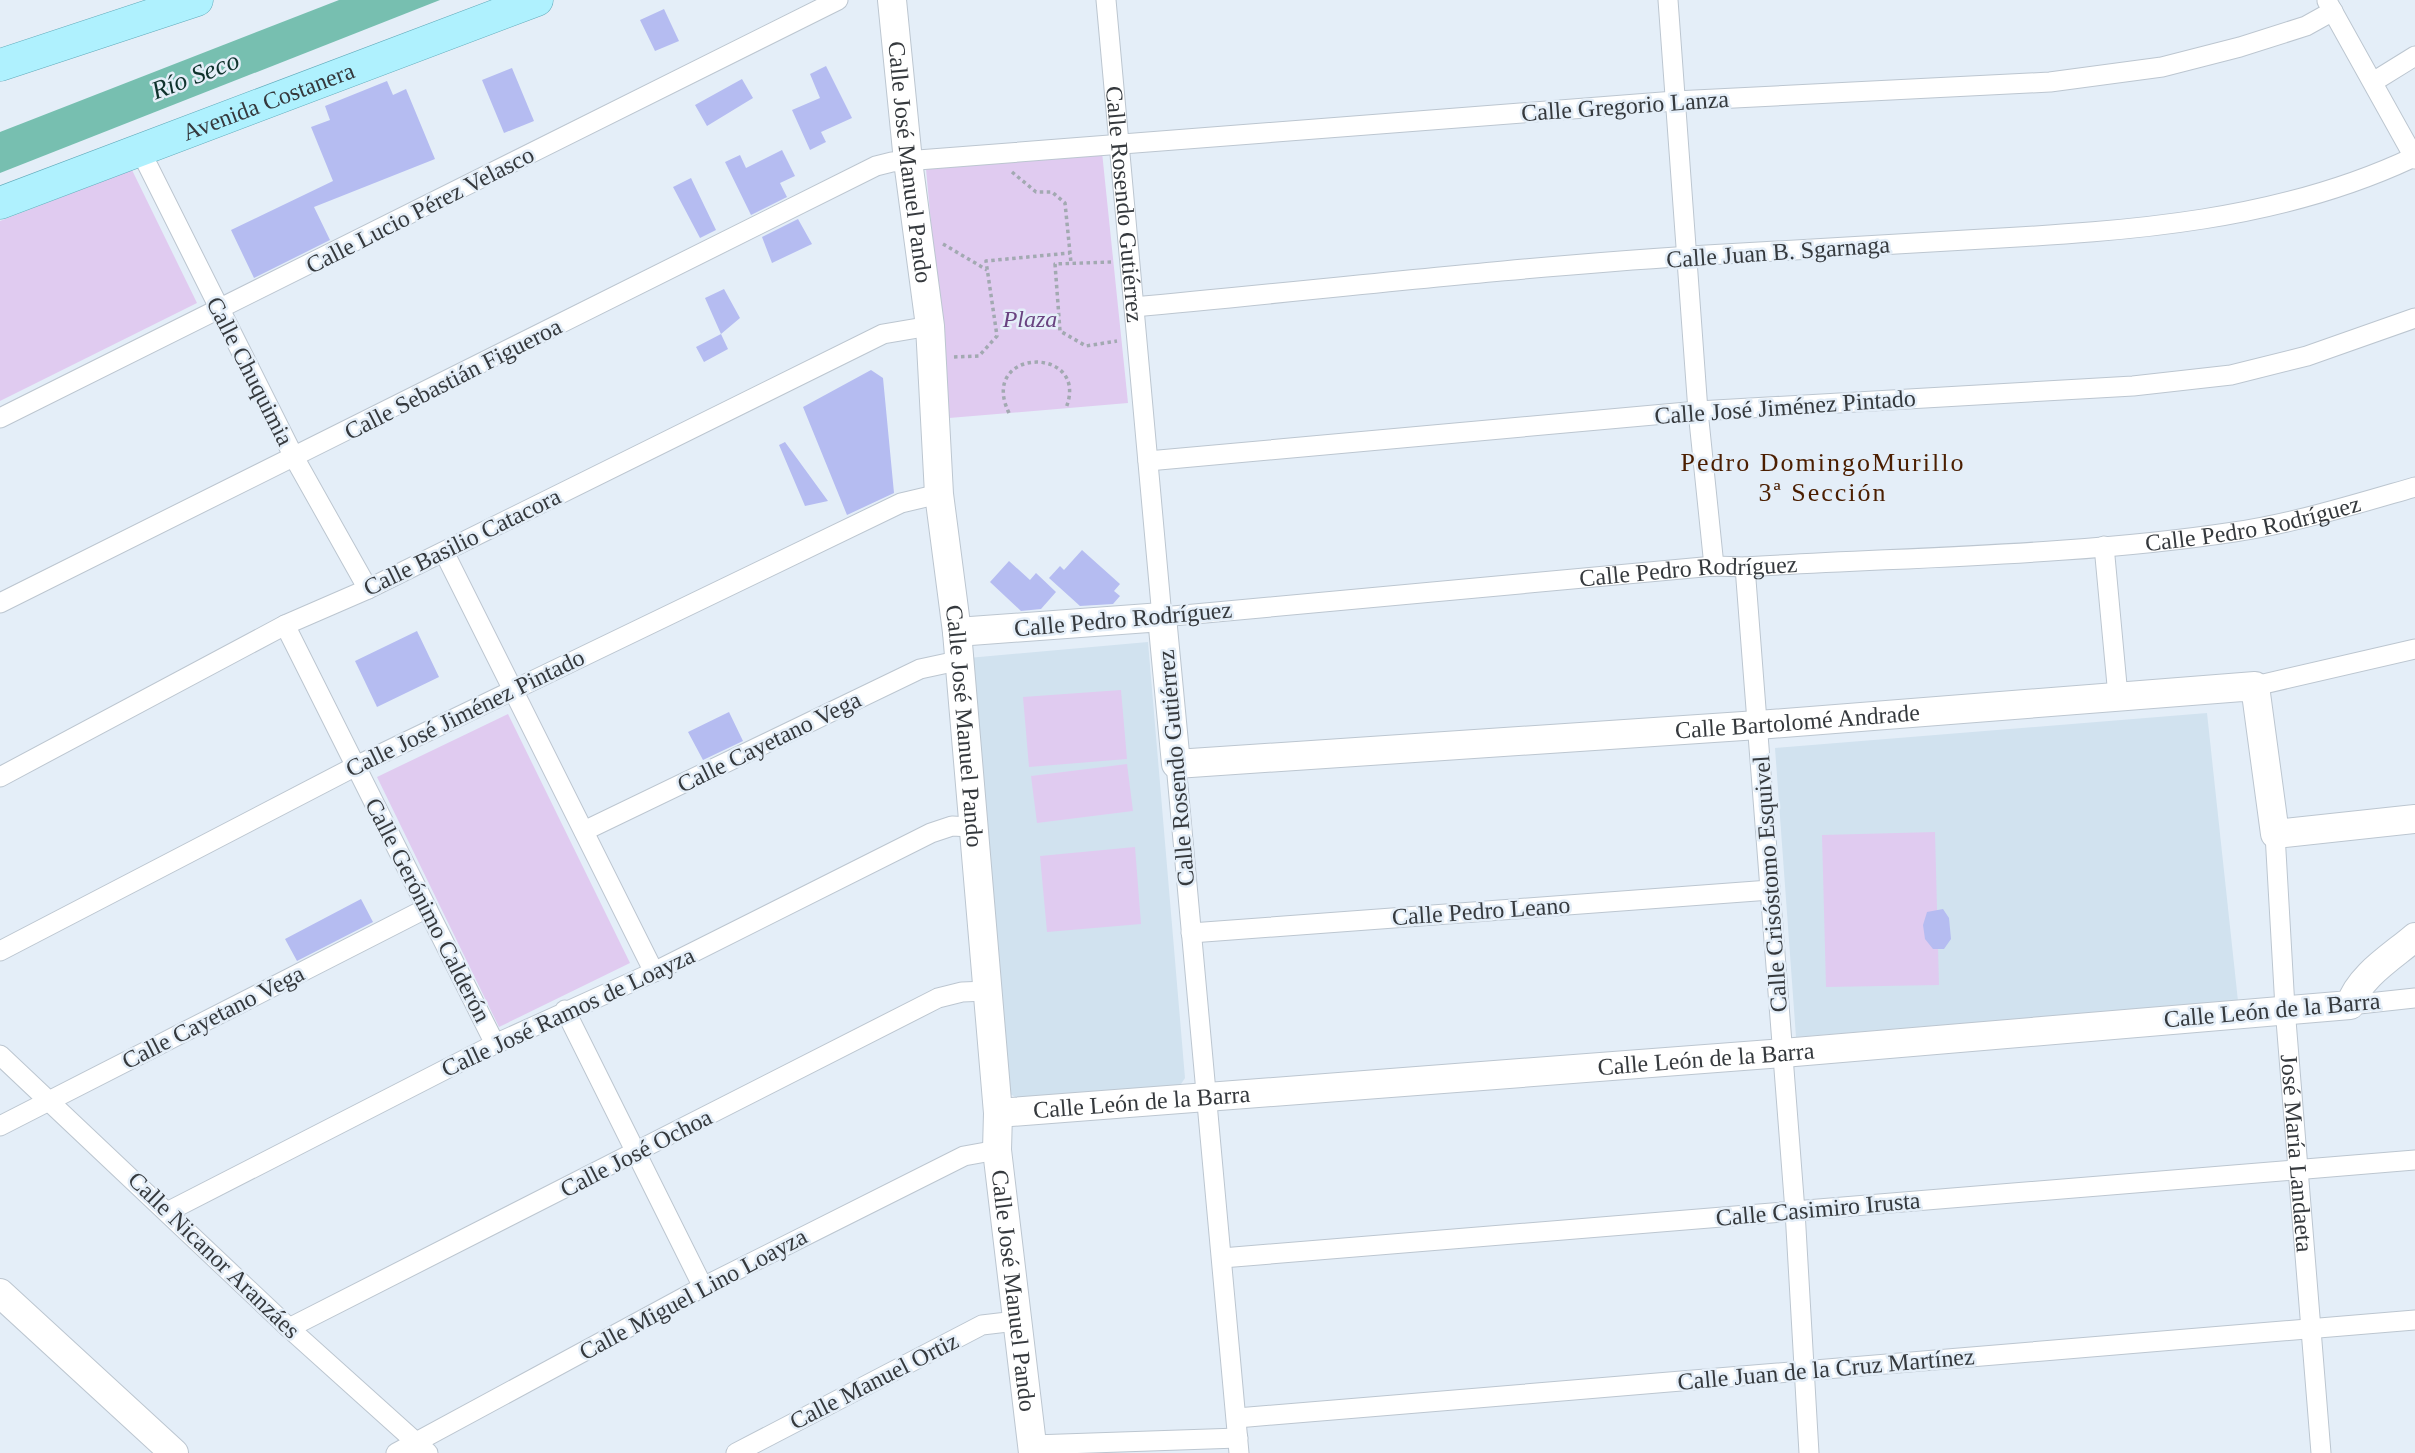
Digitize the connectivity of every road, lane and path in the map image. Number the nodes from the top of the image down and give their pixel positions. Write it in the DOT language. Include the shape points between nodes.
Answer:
graph roads {
  1 [pos="197,0"];
  2 [pos="537,0"];
  3 [pos="838,0"];
  4 [pos="892,0"];
  5 [pos="1106,0"];
  6 [pos="1668,0"];
  7 [pos="2330,6"];
  8 [pos="2415,56"];
  9 [pos="0,65"];
  10 [pos="2373,82"];
  11 [pos="1675,101"];
  12 [pos="1119,144"];
  13 [pos="140,150"];
  14 [pos="2414,158"];
  15 [pos="908,161"];
  16 [pos="1009,170"];
  17 [pos="0,203"];
  18 [pos="932,237"];
  19 [pos="1070,253"];
  20 [pos="1686,256"];
  21 [pos="1115,262"];
  22 [pos="1071,264"];
  23 [pos="987,270"];
  24 [pos="1134,306"];
  25 [pos="219,311"];
  26 [pos="2415,318"];
  27 [pos="930,326"];
  28 [pos="1123,340"];
  29 [pos="943,358"];
  30 [pos="1066,408"];
  31 [pos="1698,411"];
  32 [pos="1009,413"];
  33 [pos="0,418"];
  34 [pos="295,458"];
  35 [pos="1148,461"];
  36 [pos="2415,487"];
  37 [pos="939,494"];
  38 [pos="2104,546"];
  39 [pos="444,552"];
  40 [pos="1714,566"];
  41 [pos="1745,567"];
  42 [pos="368,589"];
  43 [pos="0,603"];
  44 [pos="1162,617"];
  45 [pos="285,625"];
  46 [pos="957,632"];
  47 [pos="2415,649"];
  48 [pos="957,661"];
  49 [pos="2255,686"];
  50 [pos="513,690"];
  51 [pos="2118,696"];
  52 [pos="1758,725"];
  53 [pos="1176,764"];
  54 [pos="356,766"];
  55 [pos="0,777"];
  56 [pos="2415,819"];
  57 [pos="971,827"];
  58 [pos="584,831"];
  59 [pos="2275,834"];
  60 [pos="1770,890"];
  61 [pos="427,908"];
  62 [pos="1191,933"];
  63 [pos="2415,937"];
  64 [pos="0,951"];
  65 [pos="654,972"];
  66 [pos="987,991"];
  67 [pos="2415,998"];
  68 [pos="2350,1004"];
  69 [pos="2285,1008"];
  70 [pos="565,1010"];
  71 [pos="495,1044"];
  72 [pos="1783,1053"];
  73 [pos="0,1055"];
  74 [pos="1206,1099"];
  75 [pos="50,1100"];
  76 [pos="998,1113"];
  77 [pos="0,1126"];
  78 [pos="997,1150"];
  79 [pos="634,1154"];
  80 [pos="2415,1160"];
  81 [pos="2300,1168"];
  82 [pos="169,1211"];
  83 [pos="1795,1211"];
  84 [pos="1222,1258"];
  85 [pos="703,1287"];
  86 [pos="0,1293"];
  87 [pos="2415,1320"];
  88 [pos="1016,1321"];
  89 [pos="289,1328"];
  90 [pos="2311,1328"];
  91 [pos="1804,1371"];
  92 [pos="1237,1418"];
  93 [pos="1239,1445"];
  94 [pos="423,1448"];
  95 [pos="1033,1449"];
  96 [pos="174,1453"];
  97 [pos="396,1453"];
  98 [pos="736,1453"];
  99 [pos="1809,1453"];
  100 [pos="2320,1453"];
  1 -- 9 [label="main road"];
  2 -- 13 [label="main road, Avenida Costanera"];
  3 -- 25 [label="street, Calle Lucio Pérez Velasco"];
  4 -- 15 [label="street, Calle José Manuel Pando"];
  5 -- 12 [label="street, Calle Rosendo Gutiérrez"];
  6 -- 11 [label="street"];
  7 -- 10 [label="street"];
  7 -- 11 [label="street, Calle Gregorio Lanza" via="2306,26 2162,67 2050,82"];
  8 -- 10 [label="street"];
  10 -- 14 [label="street"];
  11 -- 12 [label="street, Calle Gregorio Lanza"];
  11 -- 20 [label="street"];
  12 -- 15 [label="street, Calle Gregorio Lanza"];
  12 -- 24 [label="street, Calle Rosendo Gutiérrez"];
  13 -- 17 [label="main road, Avenida Costanera"];
  13 -- 25 [label="street, Calle Chuquimia"];
  14 -- 20 [label="street, Calle Juan B. Sgarnaga" via="2297,199 2129,231"];
  15 -- 27 [label="street, Calle José Manuel Pando"];
  15 -- 34 [label="street, Calle Sebastián Figueroa" via="876,166"];
  16 -- 19 [label="path" via="1036,191 1052,192 1065,203"];
  18 -- 23 [label="path"];
  19 -- 22 [label="path"];
  19 -- 23 [label="path" via="986,261"];
  20 -- 24 [label="street, Calle Juan B. Sgarnaga"];
  20 -- 31 [label="street"];
  21 -- 22 [label="path"];
  22 -- 28 [label="path" via="1055,264 1060,331 1086,346"];
  23 -- 29 [label="path" via="997,336 979,356"];
  24 -- 35 [label="street, Calle Rosendo Gutiérrez"];
  25 -- 33 [label="street, Calle Lucio Pérez Velasco"];
  25 -- 34 [label="street, Calle Chuquimia"];
  26 -- 31 [label="street, Calle José Jiménez Pintado" via="2307,356 2231,375 2133,386"];
  27 -- 37 [label="street, Calle José Manuel Pando"];
  27 -- 39 [label="street, Calle Basilio Catacora" via="883,334"];
  30 -- 32 [label="path" via="1070,390 1061,371 1043,361 1032,361 1012,371 1006,380 1004,404"];
  31 -- 35 [label="street, Calle José Jiménez Pintado"];
  31 -- 40 [label="street"];
  34 -- 42 [label="street, Calle Chuquimia"];
  34 -- 43 [label="street, Calle Sebastián Figueroa"];
  35 -- 44 [label="street, Calle Rosendo Gutiérrez"];
  36 -- 38 [label="street, Calle Pedro Rodríguez" via="2235,532"];
  37 -- 46 [label="street, Calle José Manuel Pando"];
  37 -- 50 [label="street, Calle José Jiménez Pintado" via="901,503"];
  38 -- 41 [label="street, Calle Pedro Rodríguez"];
  38 -- 51 [label="street"];
  39 -- 42 [label="street, Calle Basilio Catacora"];
  39 -- 50 [label="street"];
  40 -- 41 [label="street, Calle Pedro Rodríguez"];
  40 -- 44 [label="street, Calle Pedro Rodríguez"];
  41 -- 52 [label="street, Calle Crisóstomo Esquivel"];
  42 -- 45 [label="street, Calle Basilio Catacora"];
  44 -- 46 [label="street, Calle Pedro Rodríguez"];
  44 -- 53 [label="street, Calle Rosendo Gutiérrez"];
  45 -- 54 [label="street, Calle Gerónimo Calderón"];
  45 -- 55 [label="street, Calle Basilio Catacora"];
  46 -- 48 [label="street, Calle José Manuel Pando"];
  47 -- 49 [label="street, Calle Bartolomé Andrade"];
  48 -- 57 [label="street, Calle José Manuel Pando"];
  48 -- 58 [label="street, Calle Cayetano Vega" via="920,669"];
  49 -- 51 [label="street, Calle Bartolomé Andrade"];
  49 -- 59 [label="street, José María Landaeta"];
  50 -- 54 [label="street, Calle José Jiménez Pintado"];
  50 -- 58 [label="street"];
  51 -- 52 [label="street, Calle Bartolomé Andrade"];
  52 -- 53 [label="street, Calle Bartolomé Andrade"];
  52 -- 60 [label="street, Calle Crisóstomo Esquivel"];
  53 -- 62 [label="street, Calle Rosendo Gutiérrez"];
  54 -- 61 [label="street, Calle Gerónimo Calderón"];
  54 -- 64 [label="street, Calle José Jiménez Pintado"];
  56 -- 59 [label="street"];
  57 -- 65 [label="street, Calle José Ramos de Loayza" via="931,832"];
  57 -- 66 [label="street, Calle José Manuel Pando"];
  58 -- 65 [label="street"];
  59 -- 69 [label="street, José María Landaeta"];
  60 -- 62 [label="street, Calle Pedro Leano"];
  60 -- 72 [label="street, Calle Crisóstomo Esquivel"];
  61 -- 71 [label="street, Calle Gerónimo Calderón"];
  61 -- 75 [label="street, Calle Cayetano Vega"];
  62 -- 74 [label="street, Calle Rosendo Gutiérrez"];
  63 -- 68 [label="street" via="2369,976"];
  65 -- 70 [label="street, Calle José Ramos de Loayza"];
  66 -- 76 [label="street, Calle José Manuel Pando"];
  66 -- 79 [label="street, Calle José Ochoa" via="938,998"];
  67 -- 68 [label="street, Calle León de la Barra"];
  68 -- 69 [label="street, Calle León de la Barra"];
  69 -- 72 [label="street, Calle León de la Barra"];
  69 -- 81 [label="street, José María Landaeta"];
  70 -- 71 [label="street, Calle José Ramos de Loayza"];
  70 -- 79 [label="street"];
  71 -- 82 [label="street, Calle José Ramos de Loayza"];
  72 -- 74 [label="street, Calle León de la Barra"];
  72 -- 83 [label="street, Calle Crisóstomo Esquivel"];
  73 -- 75 [label="street, Calle Nicanor Aranzáes"];
  74 -- 76 [label="street, Calle León de la Barra"];
  74 -- 84 [label="street, Calle Rosendo Gutiérrez"];
  75 -- 77 [label="street, Calle Cayetano Vega"];
  75 -- 82 [label="street, Calle Nicanor Aranzáes"];
  76 -- 78 [label="street, Calle José Manuel Pando"];
  78 -- 85 [label="street, Calle Miguel Lino Loayza" via="964,1156"];
  78 -- 88 [label="street, Calle José Manuel Pando"];
  79 -- 85 [label="street"];
  79 -- 89 [label="street, Calle José Ochoa"];
  80 -- 81 [label="street, Calle Casimiro Irusta"];
  81 -- 83 [label="street, Calle Casimiro Irusta"];
  81 -- 90 [label="street, José María Landaeta"];
  82 -- 89 [label="street, Calle Nicanor Aranzáes"];
  83 -- 84 [label="street, Calle Casimiro Irusta"];
  83 -- 91 [label="street, Calle Crisóstomo Esquivel"];
  84 -- 92 [label="street, Calle Rosendo Gutiérrez"];
  85 -- 94 [label="street, Calle Miguel Lino Loayza"];
  86 -- 96 [label="street"];
  87 -- 90 [label="street, Calle Juan de la Cruz Martínez"];
  88 -- 95 [label="street, Calle José Manuel Pando"];
  88 -- 98 [label="street, Calle Manuel Ortiz" via="982,1325"];
  89 -- 94 [label="street, Calle Nicanor Aranzáes"];
  90 -- 91 [label="street, Calle Juan de la Cruz Martínez"];
  90 -- 100 [label="street, José María Landaeta"];
  91 -- 92 [label="street, Calle Juan de la Cruz Martínez"];
  91 -- 99 [label="street, Calle Crisóstomo Esquivel"];
  92 -- 93 [label="street, Calle Rosendo Gutiérrez"];
  93 -- 95 [label="street"];
  94 -- 97 [label="street, Calle Miguel Lino Loayza"];
}
